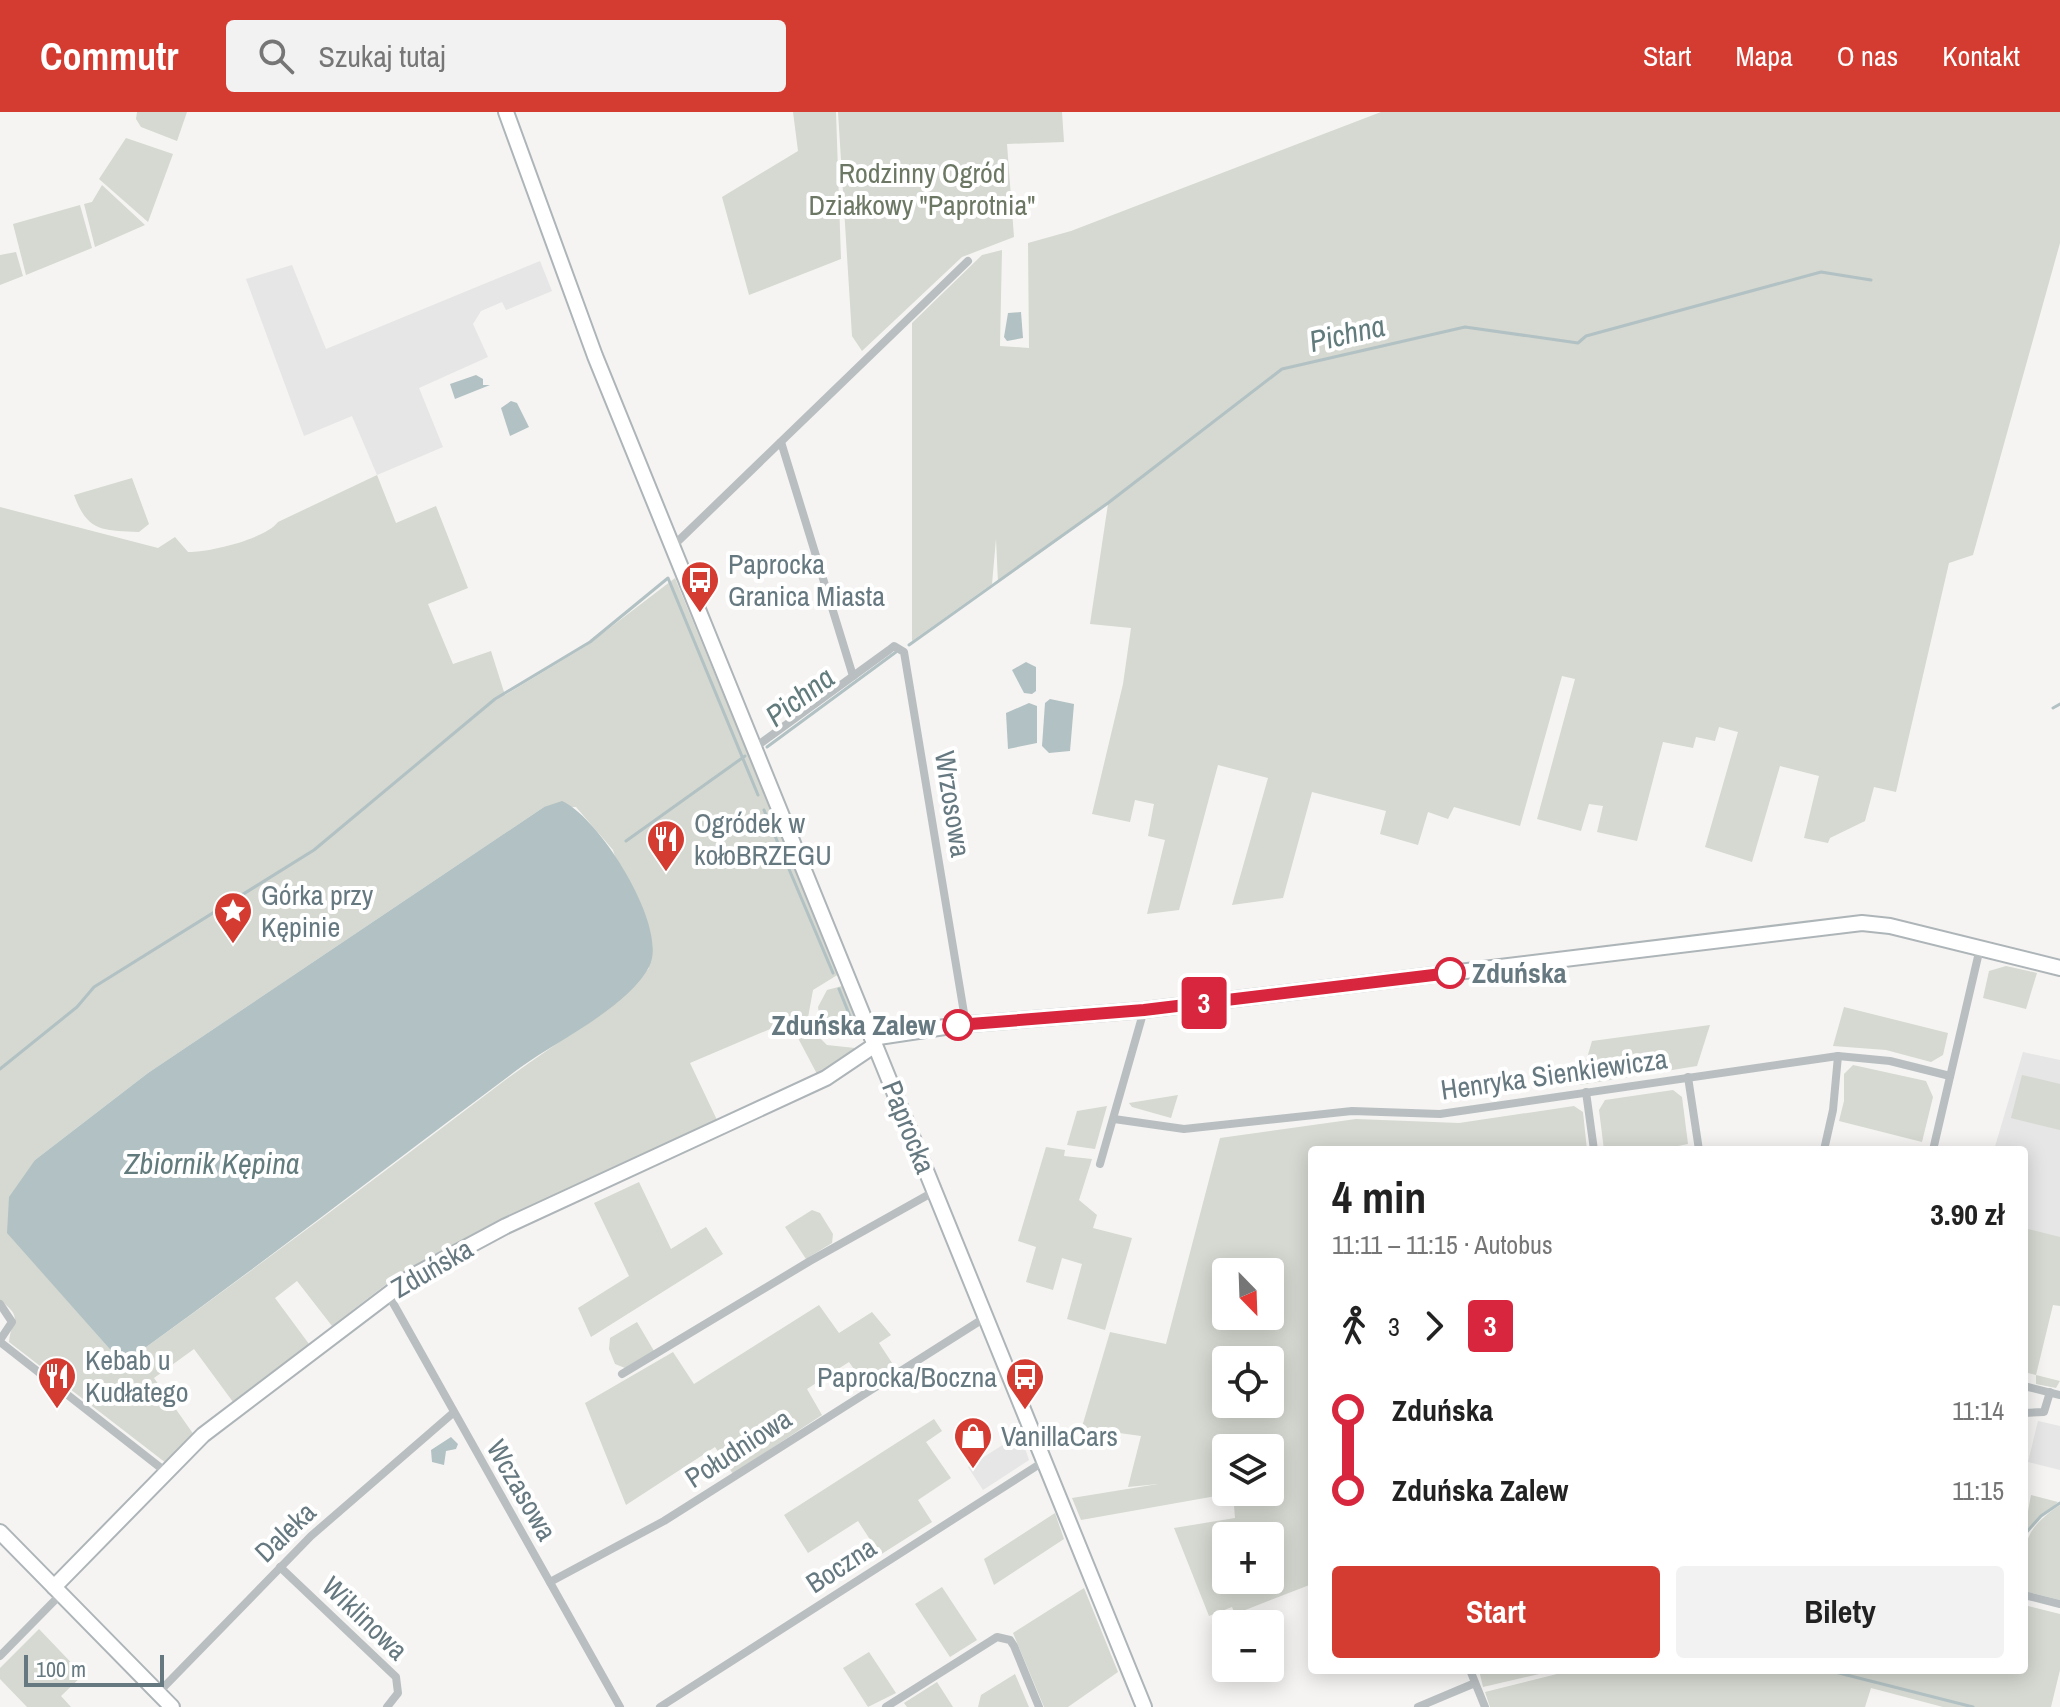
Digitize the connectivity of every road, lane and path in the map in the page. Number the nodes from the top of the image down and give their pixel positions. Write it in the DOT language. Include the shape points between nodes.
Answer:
graph roads {
  1 [pos="506,112"];
  2 [pos="968,261"];
  3 [pos="781,442"];
  4 [pos="672,547"];
  5 [pos="853,676"];
  6 [pos="754,748"];
  7 [pos="1980,948"];
  8 [pos="2060,968"];
  9 [pos="1144,1010"];
  10 [pos="966,1025"];
  11 [pos="873,1042"];
  12 [pos="1838,1056"];
  13 [pos="1950,1076"];
  14 [pos="1688,1077"];
  15 [pos="1586,1092"];
  16 [pos="1114,1119"];
  17 [pos="1593,1146"];
  18 [pos="1698,1146"];
  19 [pos="1825,1146"];
  20 [pos="1934,1146"];
  21 [pos="1100,1164"];
  22 [pos="935,1191"];
  23 [pos="387,1293"];
  24 [pos="0,1304"];
  25 [pos="986,1317"];
  26 [pos="0,1341"];
  27 [pos="622,1374"];
  28 [pos="2028,1387"];
  29 [pos="2050,1392"];
  30 [pos="2060,1395"];
  31 [pos="453,1413"];
  32 [pos="2028,1413"];
  33 [pos="1046,1460"];
  34 [pos="166,1472"];
  35 [pos="0,1532"];
  36 [pos="280,1567"];
  37 [pos="550,1582"];
  38 [pos="58,1590"];
  39 [pos="2028,1596"];
  40 [pos="2060,1604"];
  41 [pos="0,1656"];
  42 [pos="1472,1674"];
  43 [pos="1475,1683"];
  44 [pos="166,1703"];
  45 [pos="387,1707"];
  46 [pos="620,1707"];
  47 [pos="660,1707"];
  48 [pos="886,1707"];
  49 [pos="1039,1707"];
  50 [pos="1144,1707"];
  51 [pos="1418,1707"];
  52 [pos="1485,1707"];
  1 -- 4 [label="street, Paprocka" via="561,270"];
  2 -- 3 [label="street"];
  3 -- 4 [label="street"];
  3 -- 5 [label="street"];
  4 -- 6 [label="street, Paprocka"];
  5 -- 6 [label="street, Wrzosowa"];
  5 -- 10 [label="street, Wrzosowa" via="894,646 907,658"];
  6 -- 11 [label="street, Paprocka"];
  7 -- 8 [label="street, Zduńska"];
  7 -- 9 [label="street, Zduńska" via="1890,926 1845,924"];
  7 -- 13 [label="street"];
  9 -- 10 [label="street, Zduńska"];
  9 -- 16 [label="street"];
  10 -- 11 [label="street, Zduńska"];
  11 -- 22 [label="street, Paprocka"];
  11 -- 23 [label="street, Zduńska" via="826,1078 506,1226"];
  12 -- 13 [label="street, Henryka Sienkiewicza" via="1890,1061"];
  12 -- 14 [label="street, Henryka Sienkiewicza"];
  12 -- 19 [label="street"];
  13 -- 20 [label="street"];
  14 -- 15 [label="street, Henryka Sienkiewicza"];
  14 -- 18 [label="street"];
  15 -- 16 [label="street, Henryka Sienkiewicza" via="1440,1114 1372,1110 1184,1129"];
  15 -- 17 [label="street"];
  16 -- 21 [label="street"];
  22 -- 25 [label="street, Paprocka"];
  22 -- 27 [label="street"];
  23 -- 31 [label="street, Wczasowa"];
  23 -- 34 [label="street, Zduńska" via="203,1435"];
  24 -- 26 [label="street" via="12,1322"];
  25 -- 33 [label="street, Paprocka"];
  25 -- 37 [label="street, Południowa" via="657,1526"];
  26 -- 34 [label="street"];
  28 -- 29 [label="street"];
  29 -- 30 [label="street"];
  29 -- 32 [label="street" via="2044,1412"];
  31 -- 36 [label="street, Daleka"];
  31 -- 37 [label="street, Wczasowa"];
  33 -- 47 [label="street, Boczna"];
  33 -- 50 [label="street, Paprocka"];
  34 -- 38 [label="street, Zduńska"];
  35 -- 38 [label="street"];
  36 -- 44 [label="street, Daleka"];
  36 -- 45 [label="street, Wiklinowa" via="396,1677 398,1693"];
  37 -- 46 [label="street, Wczasowa"];
  38 -- 41 [label="street"];
  38 -- 44 [label="street"];
  39 -- 40 [label="street"];
  42 -- 43 [label="street"];
  43 -- 51 [label="street"];
  43 -- 52 [label="street"];
  48 -- 49 [label="street" via="997,1637 1014,1646"];
}
